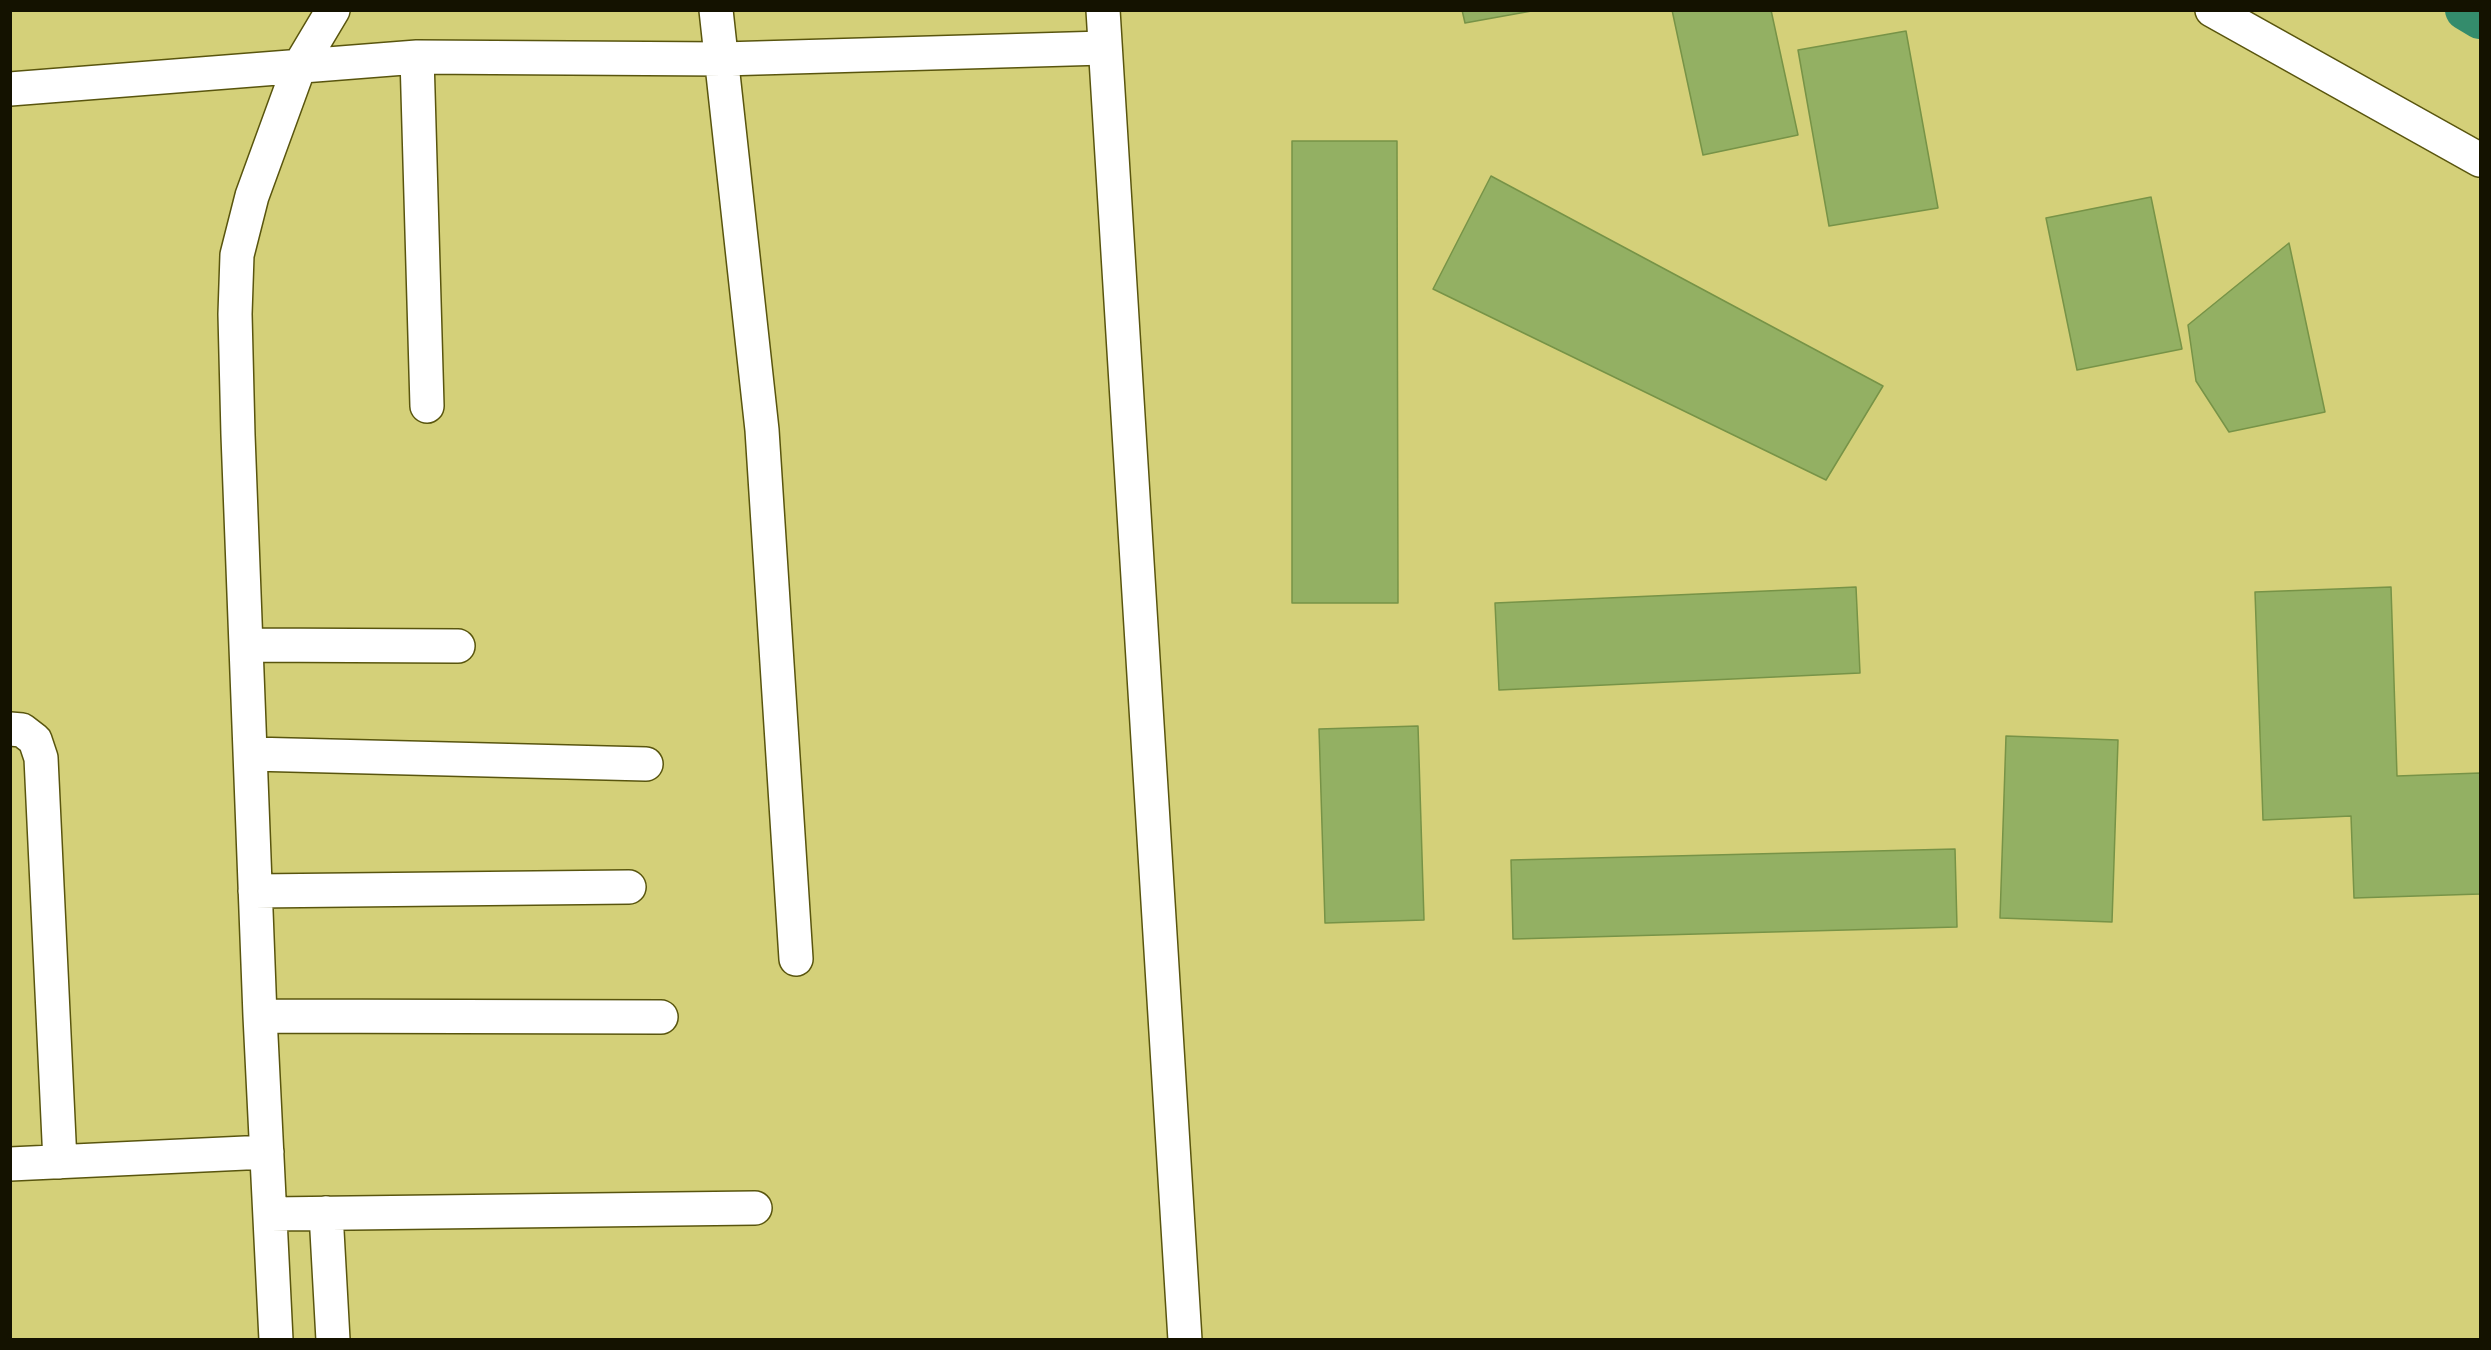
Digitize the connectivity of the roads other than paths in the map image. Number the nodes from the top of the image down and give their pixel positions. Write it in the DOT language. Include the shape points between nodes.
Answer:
graph roads {
  1 [pos="333,10"];
  2 [pos="716,10"];
  3 [pos="1103,10"];
  4 [pos="2211,10"];
  5 [pos="1104,48"];
  6 [pos="417,57"];
  7 [pos="723,59"];
  8 [pos="299,67"];
  9 [pos="10,89"];
  10 [pos="2481,160"];
  11 [pos="427,406"];
  12 [pos="247,645"];
  13 [pos="458,646"];
  14 [pos="10,729"];
  15 [pos="250,754"];
  16 [pos="646,764"];
  17 [pos="629,887"];
  18 [pos="255,891"];
  19 [pos="796,958"];
  20 [pos="260,1016"];
  21 [pos="661,1017"];
  22 [pos="267,1152"];
  23 [pos="60,1162"];
  24 [pos="10,1164"];
  25 [pos="755,1209"];
  26 [pos="326,1213"];
  27 [pos="271,1214"];
  28 [pos="276,1340"];
  29 [pos="333,1340"];
  30 [pos="1185,1340"];
  1 -- 8 [label="street"];
  2 -- 7 [label="street"];
  3 -- 5 [label="street"];
  4 -- 10 [label="street"];
  5 -- 7 [label="street"];
  5 -- 30 [label="street"];
  6 -- 7 [label="street"];
  6 -- 8 [label="street"];
  6 -- 11 [label="street"];
  7 -- 19 [label="street" via="762,430"];
  8 -- 9 [label="street"];
  8 -- 12 [label="street" via="252,196 237,255 235,314"];
  12 -- 13 [label="street"];
  12 -- 15 [label="street"];
  14 -- 23 [label="street" via="22,730 35,740 41,758"];
  15 -- 16 [label="street"];
  15 -- 18 [label="street"];
  17 -- 18 [label="street"];
  18 -- 20 [label="street"];
  20 -- 21 [label="street"];
  20 -- 22 [label="street"];
  22 -- 23 [label="street"];
  22 -- 27 [label="street"];
  23 -- 24 [label="street"];
  25 -- 26 [label="street"];
  26 -- 27 [label="street"];
  26 -- 29 [label="street"];
  27 -- 28 [label="street"];
}
